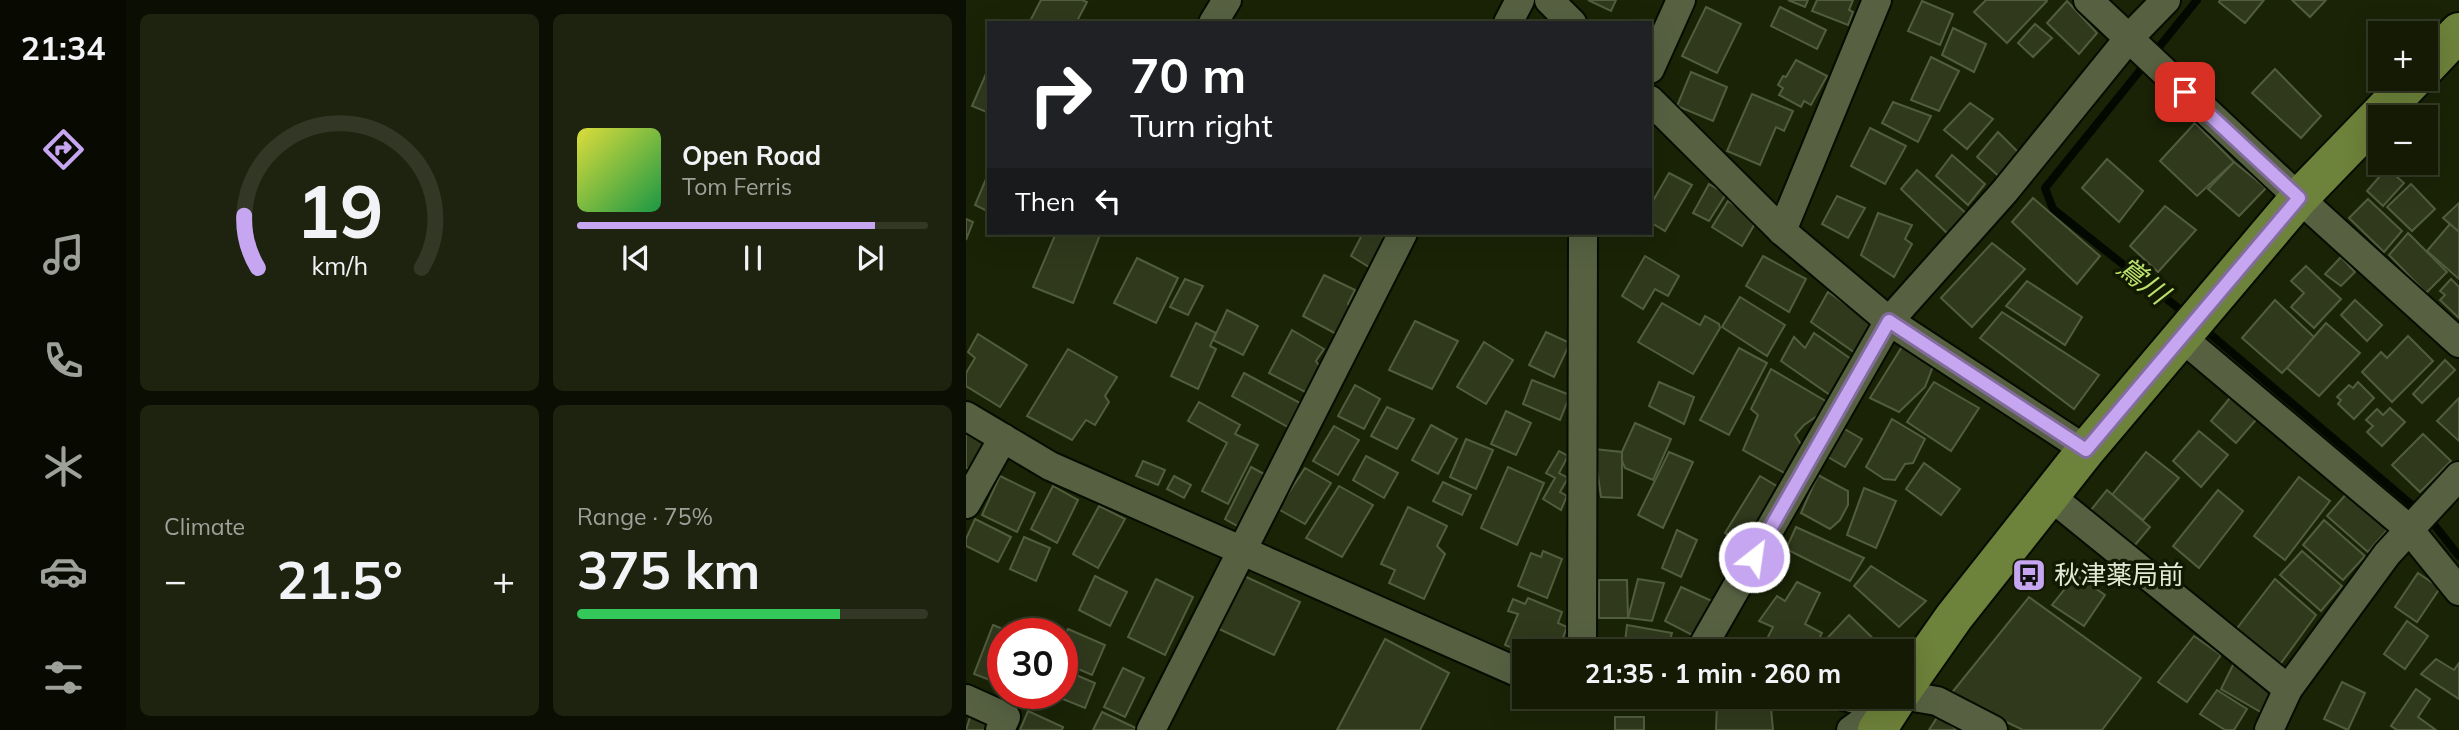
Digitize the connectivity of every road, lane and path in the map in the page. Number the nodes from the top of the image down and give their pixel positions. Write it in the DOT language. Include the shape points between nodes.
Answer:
graph roads {
  1 [pos="1520,0"];
  2 [pos="1549,0"];
  3 [pos="1681,0"];
  4 [pos="1877,0"];
  5 [pos="2088,0"];
  6 [pos="2166,0"];
  7 [pos="1509,21"];
  8 [pos="1570,21"];
  9 [pos="2459,32"];
  10 [pos="2129,38"];
  11 [pos="2438,54"];
  12 [pos="1652,65"];
  13 [pos="2402,91"];
  14 [pos="1652,102"];
  15 [pos="2299,198"];
  16 [pos="1782,231"];
  17 [pos="1402,235"];
  18 [pos="1583,235"];
  19 [pos="1889,321"];
  20 [pos="2181,337"];
  21 [pos="2459,343"];
  22 [pos="966,416"];
  23 [pos="1003,438"];
  24 [pos="2086,450"];
  25 [pos="2459,476"];
  26 [pos="2050,496"];
  27 [pos="966,504"];
  28 [pos="2408,528"];
  29 [pos="1243,550"];
  30 [pos="2459,591"];
  31 [pos="1582,639"];
  32 [pos="1707,639"];
  33 [pos="1512,670"];
  34 [pos="1914,675"];
  35 [pos="2288,689"];
  36 [pos="1914,697"];
  37 [pos="966,699"];
  38 [pos="1880,709"];
  39 [pos="1891,709"];
  40 [pos="1000,730"];
  41 [pos="1151,730"];
  42 [pos="1851,730"];
  43 [pos="1877,730"];
  44 [pos="1993,730"];
  45 [pos="2269,730"];
  1 -- 7 [label="street"];
  2 -- 8 [label="street"];
  3 -- 12 [label="street"];
  4 -- 16 [label="street"];
  5 -- 10 [label="street"];
  6 -- 10 [label="street"];
  9 -- 11 [label="main road"];
  10 -- 15 [label="street"];
  10 -- 19 [label="street" via="2005,191"];
  13 -- 15 [label="main road"];
  14 -- 16 [label="street"];
  15 -- 20 [label="main road"];
  15 -- 21 [label="street"];
  16 -- 19 [label="street"];
  17 -- 29 [label="street"];
  18 -- 31 [label="street"];
  19 -- 24 [label="street"];
  19 -- 32 [label="street"];
  20 -- 24 [label="main road"];
  20 -- 28 [label="street"];
  22 -- 23 [label="street"];
  23 -- 27 [label="street"];
  23 -- 29 [label="street" via="1051,466"];
  24 -- 26 [label="main road"];
  25 -- 28 [label="street"];
  26 -- 34 [label="main road"];
  26 -- 35 [label="street"];
  28 -- 30 [label="street"];
  28 -- 35 [label="street"];
  29 -- 33 [label="street"];
  29 -- 41 [label="street"];
  35 -- 45 [label="street"];
  36 -- 44 [label="street" via="1937,701"];
  37 -- 40 [label="street" via="1006,717"];
  38 -- 42 [label="street"];
  39 -- 43 [label="main road"];
}
